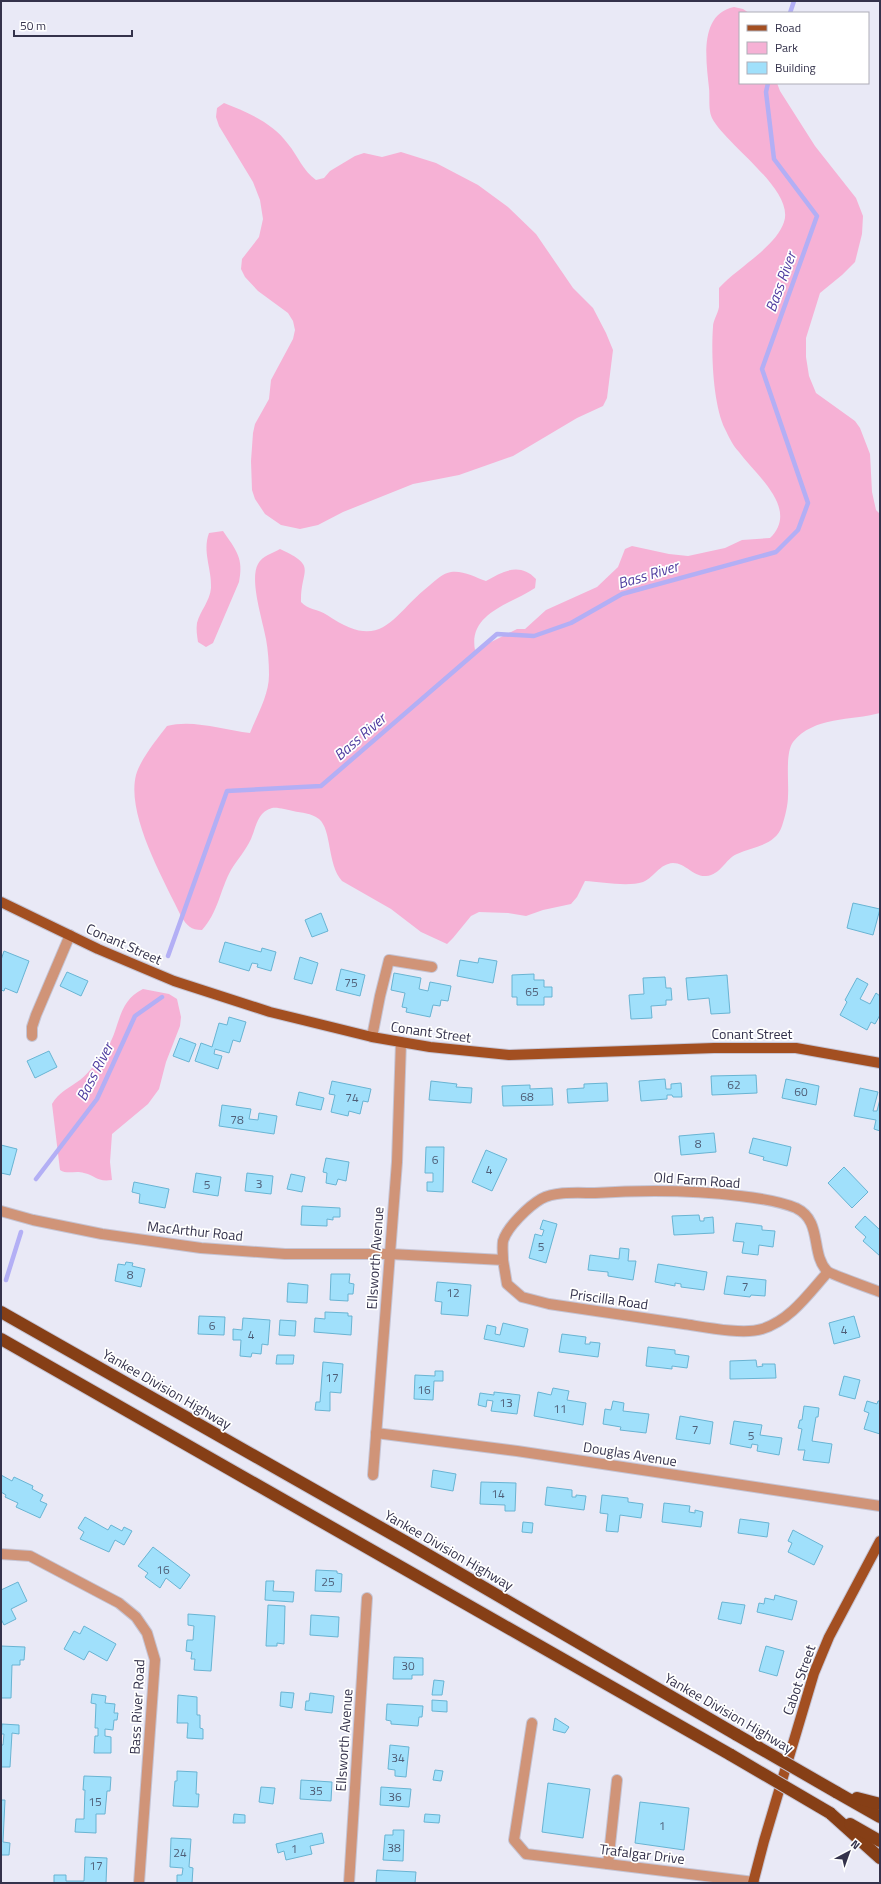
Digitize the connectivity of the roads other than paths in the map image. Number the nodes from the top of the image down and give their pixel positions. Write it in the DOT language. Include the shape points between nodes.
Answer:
graph roads {
  1 [pos="1,902"];
  2 [pos="70,935"];
  3 [pos="432,967"];
  4 [pos="32,1036"];
  5 [pos="372,1037"];
  6 [pos="401,1042"];
  7 [pos="880,1063"];
  8 [pos="1,1211"];
  9 [pos="390,1254"];
  10 [pos="502,1260"];
  11 [pos="828,1272"];
  12 [pos="880,1292"];
  13 [pos="1,1312"];
  14 [pos="1,1339"];
  15 [pos="376,1433"];
  16 [pos="373,1475"];
  17 [pos="880,1506"];
  18 [pos="880,1541"];
  19 [pos="1,1554"];
  20 [pos="367,1598"];
  21 [pos="532,1723"];
  22 [pos="617,1780"];
  23 [pos="836,1792"];
  24 [pos="880,1804"];
  25 [pos="830,1813"];
  26 [pos="880,1817"];
  27 [pos="880,1841"];
  28 [pos="880,1858"];
  29 [pos="608,1864"];
  30 [pos="754,1882"];
  31 [pos="139,1883"];
  32 [pos="349,1883"];
  1 -- 2 [label="main road, Conant Street"];
  2 -- 4 [label="street" via="36,1015"];
  2 -- 5 [label="main road, Conant Street" via="174,981 270,1012"];
  3 -- 5 [label="street" via="389,960"];
  5 -- 6 [label="main road, Conant Street"];
  6 -- 7 [label="main road, Conant Street" via="509,1055 796,1048"];
  6 -- 9 [label="street, Ellsworth Avenue" via="397,1162"];
  8 -- 9 [label="street, MacArthur Road" via="102,1234 201,1248 285,1254"];
  9 -- 10 [label="street"];
  9 -- 15 [label="street, Ellsworth Avenue"];
  10 -- 11 [label="street, Priscilla Road" via="507,1284 522,1297 549,1304 746,1330 761,1329 789,1314"];
  10 -- 11 [label="street, Old Farm Road" via="503,1241 513,1225 542,1199 561,1194 644,1190 734,1195 797,1208 814,1227 821,1262"];
  11 -- 12 [label="street"];
  13 -- 23 [label="highway, Yankee Division Highway, bridge" via="406,1542"];
  14 -- 25 [label="highway, bridge"];
  15 -- 16 [label="street, Ellsworth Avenue"];
  15 -- 17 [label="street, Douglas Avenue" via="517,1451"];
  18 -- 30 [label="main road, Cabot Street" via="829,1637 814,1673"];
  19 -- 31 [label="street, Bass River Road" via="30,1556 120,1603 136,1617 146,1633 155,1660"];
  20 -- 32 [label="street, Ellsworth Avenue"];
  21 -- 29 [label="street, Trafalgar Drive" via="514,1840 526,1854"];
  22 -- 29 [label="street"];
  23 -- 24 [label="highway"];
  23 -- 26 [label="highway, Yankee Division Highway"];
  25 -- 27 [label="highway"];
  25 -- 28 [label="highway"];
  29 -- 30 [label="street, Trafalgar Drive"];
}
